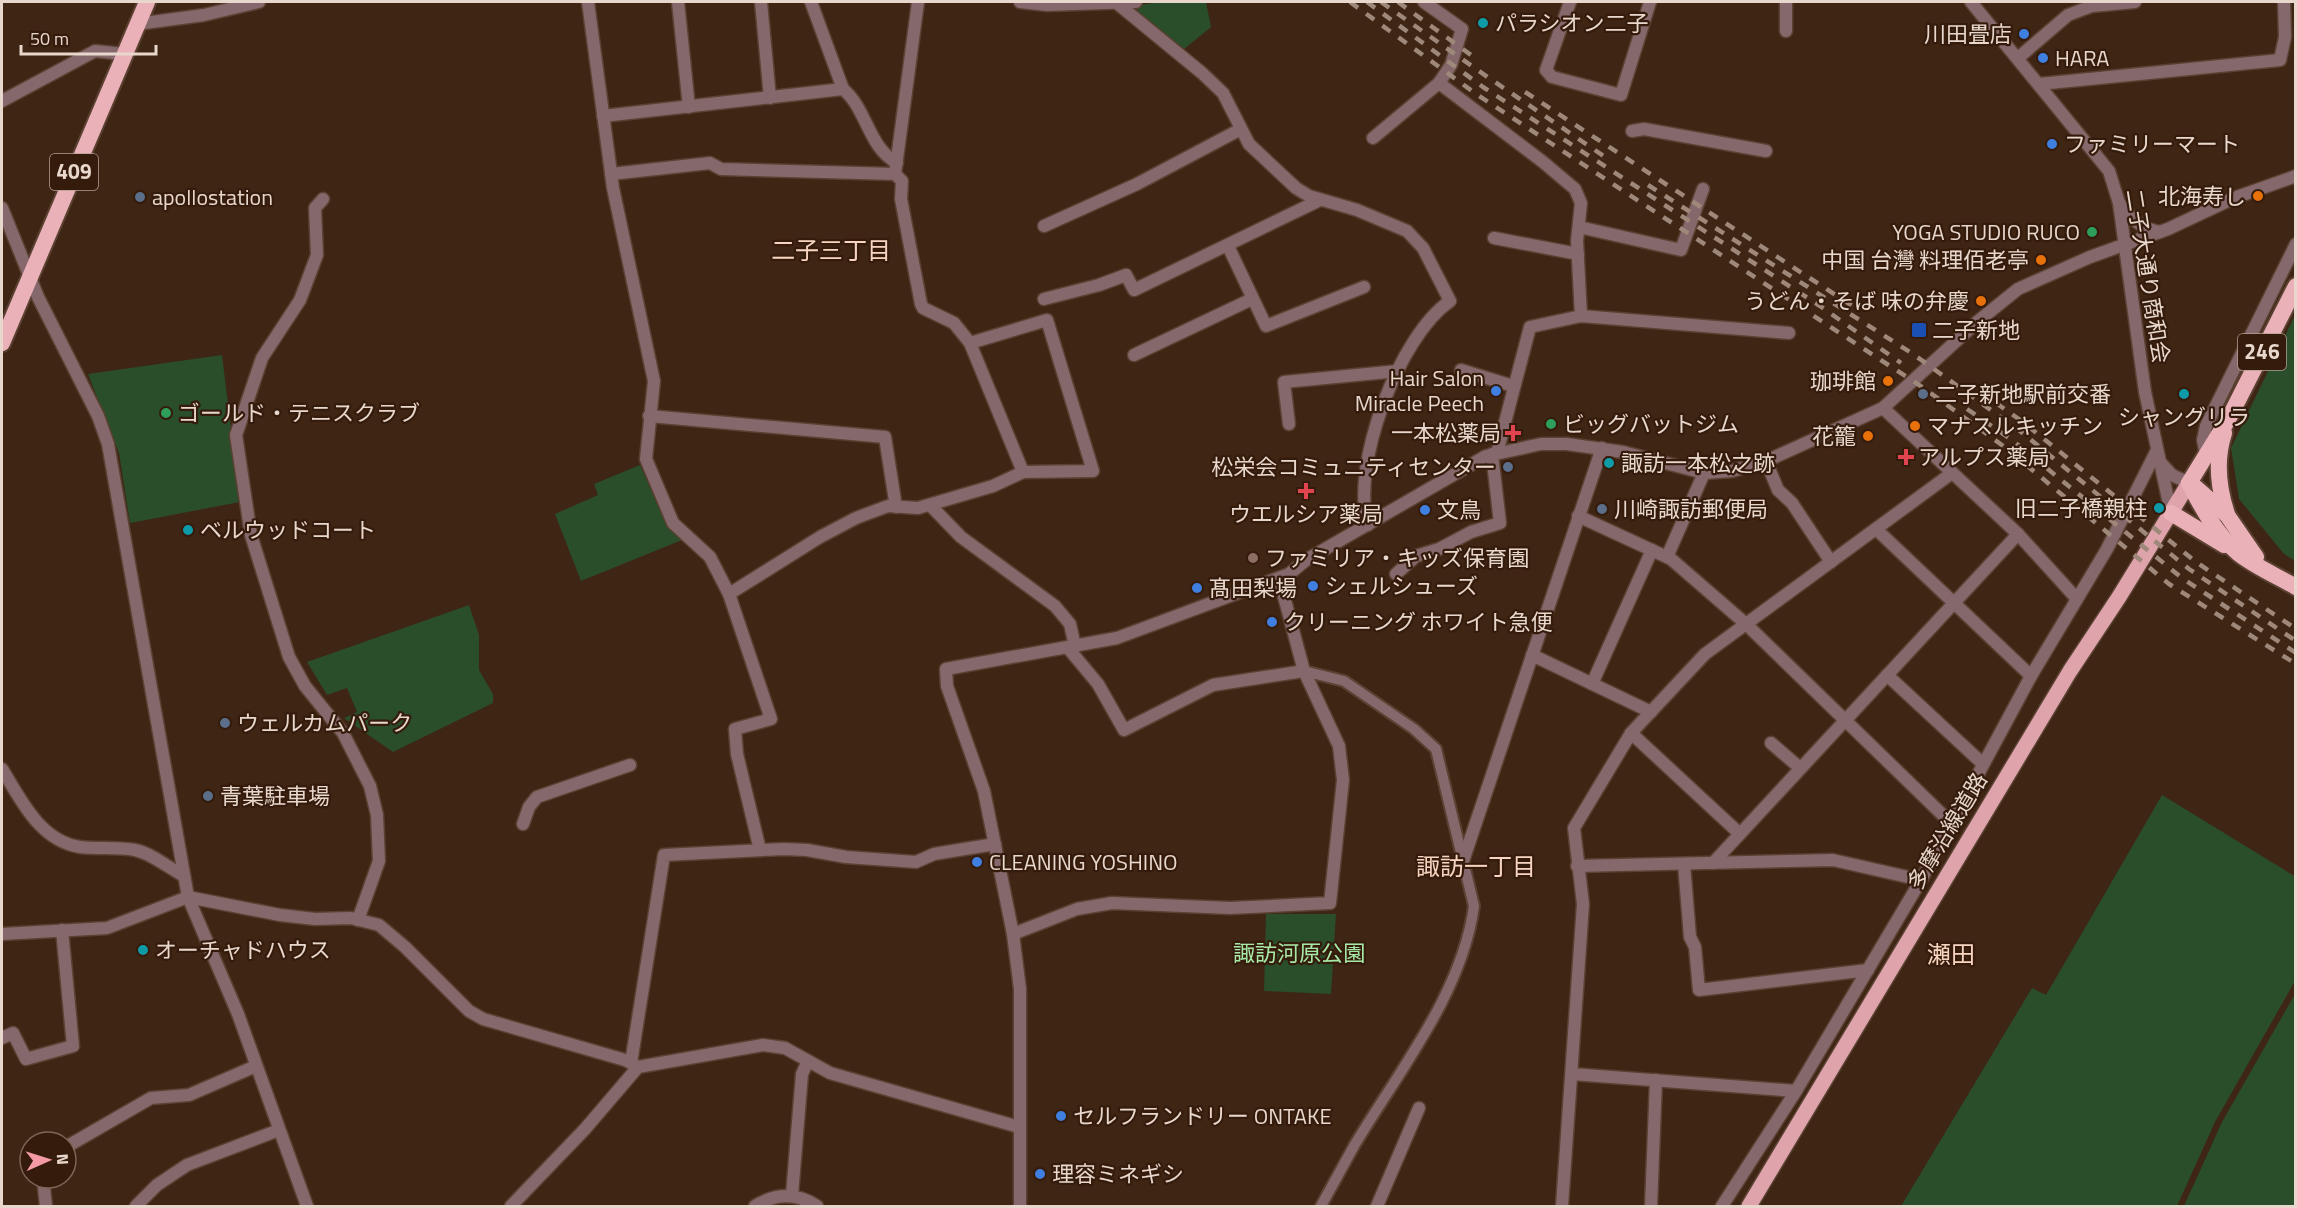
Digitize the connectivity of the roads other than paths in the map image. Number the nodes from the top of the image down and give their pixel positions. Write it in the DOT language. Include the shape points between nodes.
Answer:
graph roads {
  1 [pos="147,2"];
  2 [pos="259,2"];
  3 [pos="588,2"];
  4 [pos="678,2"];
  5 [pos="761,2"];
  6 [pos="811,2"];
  7 [pos="918,2"];
  8 [pos="1020,2"];
  9 [pos="1136,2"];
  10 [pos="1424,2"];
  11 [pos="1570,2"];
  12 [pos="1650,2"];
  13 [pos="1786,2"];
  14 [pos="1971,2"];
  15 [pos="2135,2"];
  16 [pos="2284,2"];
  17 [pos="1114,3"];
  18 [pos="137,24"];
  19 [pos="1786,32"];
  20 [pos="124,54"];
  21 [pos="2018,58"];
  22 [pos="1439,83"];
  23 [pos="2039,84"];
  24 [pos="843,89"];
  25 [pos="770,98"];
  26 [pos="2,101"];
  27 [pos="688,107"];
  28 [pos="603,116"];
  29 [pos="1241,129"];
  30 [pos="1632,131"];
  31 [pos="1373,138"];
  32 [pos="1766,151"];
  33 [pos="896,169"];
  34 [pos="611,174"];
  35 [pos="2295,176"];
  36 [pos="1702,189"];
  37 [pos="323,199"];
  38 [pos="1320,200"];
  39 [pos="2119,203"];
  40 [pos="2,208"];
  41 [pos="1044,226"];
  42 [pos="1579,228"];
  43 [pos="2160,232"];
  44 [pos="1494,237"];
  45 [pos="2295,244"];
  46 [pos="2125,245"];
  47 [pos="1228,246"];
  48 [pos="1578,254"];
  49 [pos="29,274"];
  50 [pos="2295,286"];
  51 [pos="1364,287"];
  52 [pos="1044,299"];
  53 [pos="1252,299"];
  54 [pos="1581,316"];
  55 [pos="1789,333"];
  56 [pos="2,343"];
  57 [pos="970,343"];
  58 [pos="1134,355"];
  59 [pos="1461,370"];
  60 [pos="1398,371"];
  61 [pos="1513,386"];
  62 [pos="1882,408"];
  63 [pos="649,416"];
  64 [pos="2229,418"];
  65 [pos="1289,424"];
  66 [pos="1602,448"];
  67 [pos="1494,453"];
  68 [pos="2206,455"];
  69 [pos="2158,457"];
  70 [pos="1766,461"];
  71 [pos="1023,472"];
  72 [pos="1704,473"];
  73 [pos="1952,473"];
  74 [pos="2189,483"];
  75 [pos="930,505"];
  76 [pos="2206,505"];
  77 [pos="896,507"];
  78 [pos="2171,513"];
  79 [pos="2227,514"];
  80 [pos="1578,516"];
  81 [pos="1368,525"];
  82 [pos="1876,529"];
  83 [pos="2018,534"];
  84 [pos="1652,550"];
  85 [pos="2239,554"];
  86 [pos="1667,557"];
  87 [pos="1831,562"];
  88 [pos="2272,573"];
  89 [pos="1396,574"];
  90 [pos="1279,578"];
  91 [pos="2295,587"];
  92 [pos="729,594"];
  93 [pos="2077,599"];
  94 [pos="1954,603"];
  95 [pos="1746,624"];
  96 [pos="1071,647"];
  97 [pos="1532,655"];
  98 [pos="1304,672"];
  99 [pos="1887,675"];
  100 [pos="2031,676"];
  101 [pos="1592,684"];
  102 [pos="1650,712"];
  103 [pos="1845,720"];
  104 [pos="1631,733"];
  105 [pos="1771,743"];
  106 [pos="1983,764"];
  107 [pos="630,765"];
  108 [pos="1800,768"];
  109 [pos="2,769"];
  110 [pos="523,824"];
  111 [pos="1952,824"];
  112 [pos="1740,834"];
  113 [pos="994,844"];
  114 [pos="760,850"];
  115 [pos="1463,861"];
  116 [pos="1713,863"];
  117 [pos="1684,864"];
  118 [pos="1577,866"];
  119 [pos="184,876"];
  120 [pos="1921,880"];
  121 [pos="188,897"];
  122 [pos="358,920"];
  123 [pos="62,930"];
  124 [pos="2,934"];
  125 [pos="1013,934"];
  126 [pos="1868,970"];
  127 [pos="2,1038"];
  128 [pos="808,1061"];
  129 [pos="635,1065"];
  130 [pos="256,1066"];
  131 [pos="1572,1074"];
  132 [pos="1656,1080"];
  133 [pos="1796,1091"];
  134 [pos="1419,1108"];
  135 [pos="1019,1127"];
  136 [pos="279,1130"];
  137 [pos="78,1140"];
  138 [pos="44,1190"];
  139 [pos="792,1195"];
  140 [pos="46,1206"];
  141 [pos="136,1206"];
  142 [pos="307,1206"];
  143 [pos="511,1206"];
  144 [pos="755,1206"];
  145 [pos="817,1206"];
  146 [pos="1020,1206"];
  147 [pos="1321,1206"];
  148 [pos="1377,1206"];
  149 [pos="1562,1206"];
  150 [pos="1651,1206"];
  151 [pos="1722,1206"];
  152 [pos="1749,1206"];
  1 -- 18 [label="highway, 409"];
  2 -- 18 [label="street" via="204,15"];
  3 -- 28 [label="street"];
  4 -- 27 [label="street"];
  5 -- 25 [label="street"];
  6 -- 24 [label="street"];
  7 -- 33 [label="street"];
  8 -- 17 [label="street"];
  9 -- 17 [label="street"];
  10 -- 22 [label="street" via="1462,29 1451,65"];
  11 -- 12 [label="street" via="1546,70 1552,77 1621,96"];
  13 -- 19 [label="street"];
  14 -- 21 [label="street, 二子大通り商和会"];
  15 -- 21 [label="street" via="2092,6 2068,15"];
  16 -- 23 [label="street" via="2285,37 2280,60"];
  17 -- 29 [label="street" via="1223,93"];
  18 -- 20 [label="highway, 409"];
  20 -- 26 [label="street" via="95,51"];
  20 -- 49 [label="highway, 409"];
  21 -- 23 [label="street, 二子大通り商和会"];
  22 -- 31 [label="street"];
  22 -- 42 [label="street" via="1575,189 1581,203"];
  23 -- 39 [label="street, 二子大通り商和会" via="2109,171"];
  24 -- 25 [label="street"];
  24 -- 33 [label="street"];
  25 -- 27 [label="street"];
  27 -- 28 [label="street"];
  28 -- 34 [label="street"];
  29 -- 38 [label="street" via="1249,144 1296,188"];
  29 -- 41 [label="street" via="1137,184"];
  30 -- 32 [label="street" via="1644,129"];
  33 -- 34 [label="street" via="721,169 710,163"];
  33 -- 57 [label="street" via="902,181 901,199 921,304 954,323"];
  34 -- 63 [label="street" via="654,381"];
  35 -- 43 [label="street" via="2234,198"];
  36 -- 42 [label="street" via="1681,250"];
  37 -- 122 [label="street" via="315,208 317,255 313,266 300,300 262,358 236,435 251,535 289,657 305,686 343,733 370,786 377,815 379,861"];
  38 -- 47 [label="street"];
  38 -- 60 [label="street" via="1407,231 1423,248 1450,301 1433,313"];
  39 -- 43 [label="street" via="2138,224"];
  39 -- 46 [label="street, 二子大通り商和会"];
  40 -- 49 [label="street"];
  42 -- 48 [label="street"];
  43 -- 46 [label="street"];
  44 -- 48 [label="street"];
  45 -- 68 [label="street" via="2206,426"];
  46 -- 62 [label="street" via="2018,289"];
  46 -- 69 [label="street, 二子大通り商和会"];
  47 -- 52 [label="street" via="1134,290 1126,275"];
  47 -- 53 [label="street"];
  48 -- 54 [label="street"];
  49 -- 56 [label="highway, 409"];
  49 -- 119 [label="street" via="108,444"];
  50 -- 64 [label="highway, 246"];
  51 -- 53 [label="street" via="1266,326"];
  53 -- 58 [label="street"];
  54 -- 55 [label="street"];
  54 -- 61 [label="street" via="1530,327"];
  57 -- 71 [label="street"];
  57 -- 71 [label="street" via="1047,320 1093,471"];
  59 -- 61 [label="street"];
  60 -- 65 [label="street" via="1284,382"];
  60 -- 81 [label="street" via="1384,398 1367,460 1362,506"];
  61 -- 67 [label="street"];
  62 -- 70 [label="street"];
  62 -- 73 [label="street"];
  63 -- 77 [label="street" via="885,437"];
  63 -- 92 [label="street" via="646,459 673,523 710,557"];
  64 -- 68 [label="highway, 246"];
  64 -- 79 [label="highway, 246" via="2220,453 2219,483"];
  66 -- 67 [label="street" via="1542,444"];
  66 -- 72 [label="street"];
  66 -- 80 [label="street"];
  67 -- 81 [label="street"];
  67 -- 89 [label="street" via="1500,523 1471,531 1416,556"];
  68 -- 74 [label="highway, 246"];
  69 -- 74 [label="street" via="2172,475"];
  69 -- 78 [label="street, 二子大通り商和会"];
  69 -- 93 [label="street"];
  70 -- 72 [label="street" via="1732,471"];
  70 -- 87 [label="street" via="1778,490 1792,503"];
  71 -- 75 [label="street" via="993,486"];
  72 -- 86 [label="street"];
  73 -- 82 [label="street"];
  73 -- 83 [label="street"];
  74 -- 76 [label="highway, 246"];
  74 -- 78 [label="main road, 多摩沿線道路"];
  75 -- 77 [label="street"];
  75 -- 96 [label="street" via="961,537 1055,606 1070,624"];
  76 -- 79 [label="highway, 246"];
  76 -- 85 [label="highway, 246"];
  77 -- 92 [label="street" via="888,506 856,518"];
  78 -- 85 [label="highway, 246"];
  78 -- 152 [label="main road, 多摩沿線道路" via="2070,671"];
  79 -- 88 [label="highway, 246" via="2246,546"];
  80 -- 84 [label="street"];
  80 -- 97 [label="street"];
  81 -- 90 [label="street"];
  82 -- 87 [label="street"];
  82 -- 94 [label="street"];
  83 -- 93 [label="street"];
  83 -- 94 [label="street"];
  84 -- 86 [label="street"];
  84 -- 101 [label="street"];
  85 -- 88 [label="highway, 246"];
  86 -- 95 [label="street"];
  87 -- 95 [label="street"];
  88 -- 91 [label="highway, 246"];
  90 -- 96 [label="street" via="1117,638"];
  90 -- 98 [label="street"];
  92 -- 114 [label="street" via="771,719 735,729 737,754"];
  93 -- 100 [label="street"];
  94 -- 99 [label="street"];
  94 -- 100 [label="street"];
  95 -- 102 [label="street" via="1705,654"];
  95 -- 103 [label="street"];
  96 -- 98 [label="street" via="1124,730 1213,685"];
  96 -- 113 [label="street" via="946,669 947,686 984,791"];
  97 -- 101 [label="street"];
  97 -- 115 [label="street"];
  98 -- 115 [label="street" via="1344,681 1414,729 1436,749"];
  98 -- 125 [label="street" via="1339,746 1343,780 1330,903 1230,908 1112,903 1077,909"];
  99 -- 103 [label="street"];
  99 -- 106 [label="street"];
  100 -- 106 [label="street"];
  101 -- 102 [label="street"];
  102 -- 104 [label="street"];
  103 -- 108 [label="street"];
  103 -- 111 [label="street"];
  104 -- 112 [label="street"];
  104 -- 118 [label="street" via="1574,828"];
  105 -- 108 [label="street"];
  106 -- 111 [label="street"];
  107 -- 110 [label="street" via="537,797"];
  108 -- 112 [label="street"];
  109 -- 119 [label="street" via="27,811 58,840 78,847 137,850"];
  111 -- 120 [label="street"];
  112 -- 116 [label="street"];
  113 -- 114 [label="street" via="934,854 916,862 846,858 807,850"];
  113 -- 125 [label="street"];
  114 -- 129 [label="street" via="664,855"];
  115 -- 147 [label="street" via="1474,906 1470,933 1456,970 1416,1048"];
  116 -- 117 [label="street"];
  116 -- 120 [label="street" via="1833,860"];
  117 -- 118 [label="street"];
  117 -- 126 [label="street" via="1699,990"];
  118 -- 131 [label="street" via="1582,904"];
  119 -- 121 [label="street"];
  120 -- 126 [label="street"];
  121 -- 122 [label="street" via="280,915"];
  121 -- 123 [label="street" via="107,928"];
  121 -- 130 [label="street"];
  122 -- 129 [label="street" via="379,925 469,1011 483,1019"];
  123 -- 124 [label="street"];
  123 -- 127 [label="street" via="73,1046 26,1059 13,1033"];
  125 -- 135 [label="street" via="1020,989"];
  126 -- 133 [label="street"];
  128 -- 129 [label="street" via="785,1048 763,1045"];
  128 -- 135 [label="street" via="830,1074"];
  128 -- 139 [label="street" via="802,1074"];
  129 -- 143 [label="street" via="585,1129"];
  130 -- 136 [label="street"];
  130 -- 137 [label="street" via="189,1095 151,1098"];
  131 -- 132 [label="street"];
  131 -- 149 [label="street"];
  132 -- 133 [label="street"];
  132 -- 150 [label="street"];
  133 -- 151 [label="street"];
  134 -- 148 [label="street"];
  135 -- 146 [label="street"];
  136 -- 141 [label="street" via="187,1165 157,1185"];
  136 -- 142 [label="street"];
  138 -- 140 [label="street"];
  139 -- 144 [label="street"];
  139 -- 145 [label="street"];
}
